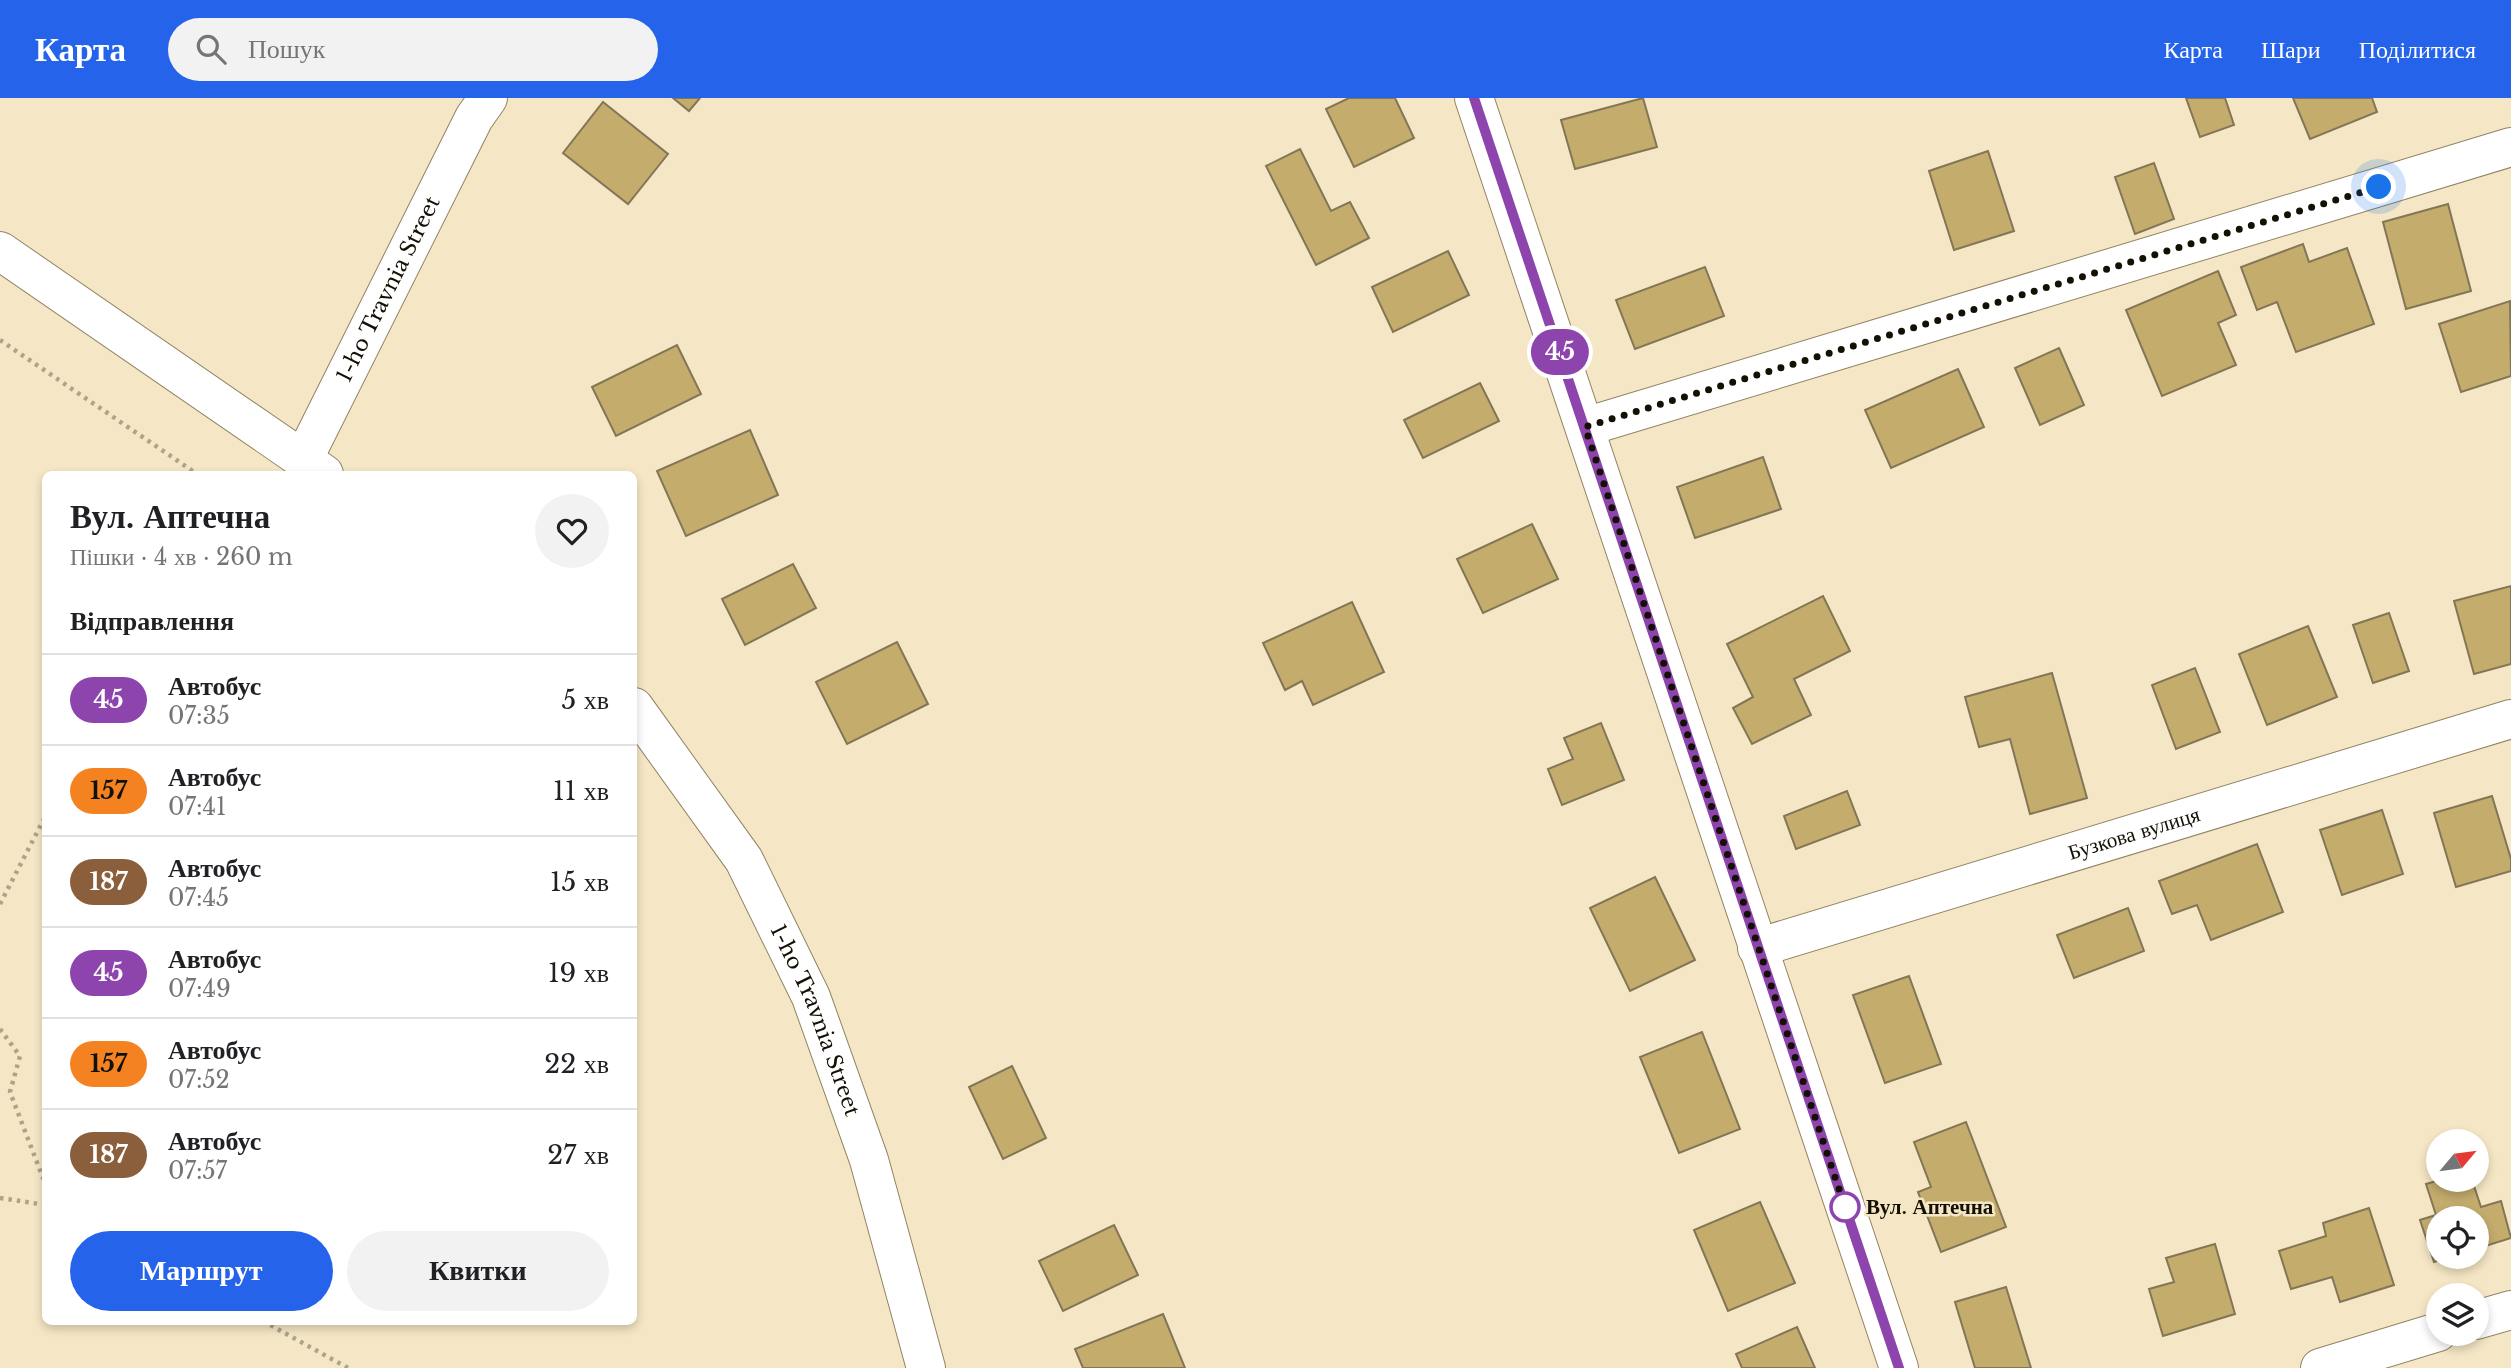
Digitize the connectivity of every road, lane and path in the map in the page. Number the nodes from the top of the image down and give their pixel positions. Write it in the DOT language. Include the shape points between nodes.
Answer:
graph roads {
  1 [pos="488,98"];
  2 [pos="1474,98"];
  3 [pos="2511,147"];
  4 [pos="0,251"];
  5 [pos="0,340"];
  6 [pos="1585,427"];
  7 [pos="314,467"];
  8 [pos="193,471"];
  9 [pos="637,711"];
  10 [pos="2511,719"];
  11 [pos="42,823"];
  12 [pos="0,904"];
  13 [pos="1758,948"];
  14 [pos="0,1029"];
  15 [pos="42,1176"];
  16 [pos="0,1198"];
  17 [pos="42,1204"];
  18 [pos="2511,1310"];
  19 [pos="2489,1316"];
  20 [pos="270,1325"];
  21 [pos="2426,1336"];
  22 [pos="348,1368"];
  23 [pos="926,1368"];
  24 [pos="1899,1368"];
  25 [pos="2320,1368"];
  1 -- 7 [label="street, 1-ho Travnia Street" via="474,118"];
  2 -- 6 [label="street"];
  3 -- 6 [label="street"];
  4 -- 7 [label="street"];
  5 -- 8 [label="path"];
  6 -- 13 [label="street"];
  9 -- 23 [label="street, 1-ho Travnia Street" via="744,860 811,997 869,1160"];
  10 -- 13 [label="street, Бузкова вулиця"];
  11 -- 12 [label="path"];
  13 -- 24 [label="street"];
  14 -- 15 [label="path" via="20,1056 10,1092"];
  16 -- 17 [label="path"];
  18 -- 19 [label="street"];
  20 -- 22 [label="path"];
  21 -- 25 [label="street"];
}
